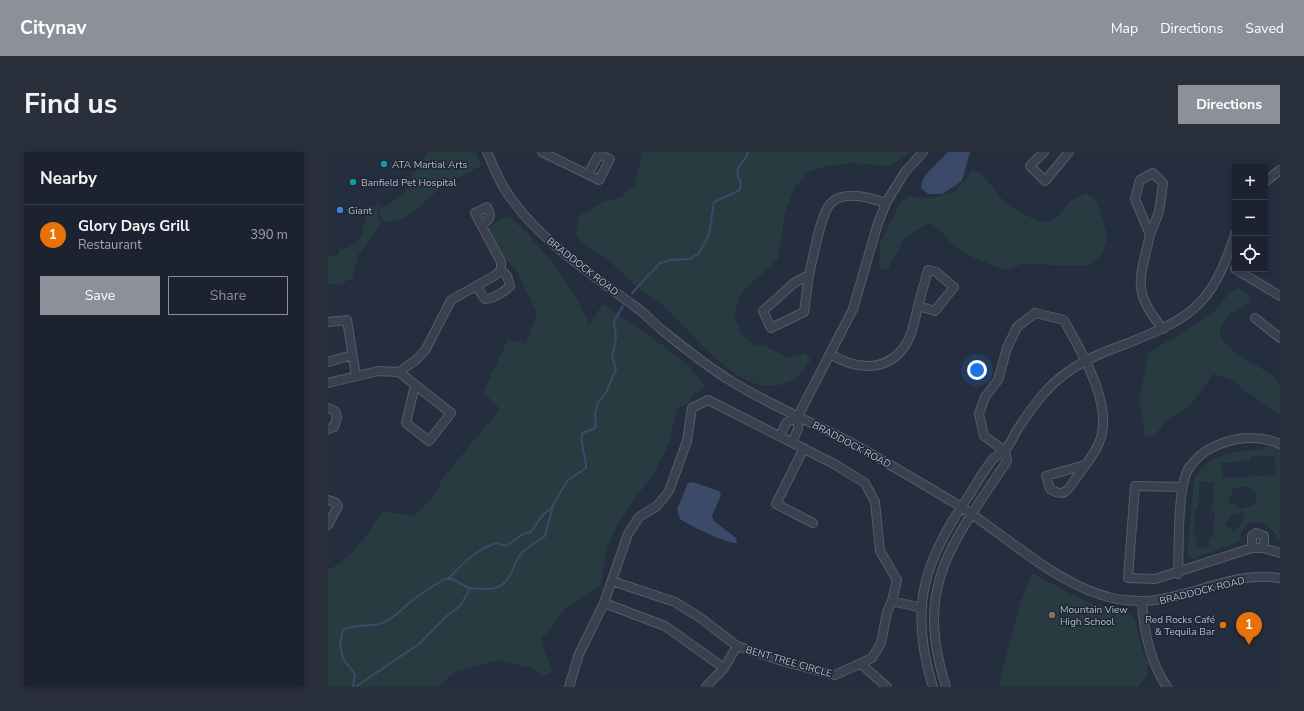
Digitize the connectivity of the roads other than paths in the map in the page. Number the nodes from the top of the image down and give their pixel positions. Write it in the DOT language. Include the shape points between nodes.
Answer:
graph roads {
  1 [pos="488,152"];
  2 [pos="542,152"];
  3 [pos="923,152"];
  4 [pos="1044,152"];
  5 [pos="1069,152"];
  6 [pos="1280,170"];
  7 [pos="588,174"];
  8 [pos="1268,180"];
  9 [pos="886,203"];
  10 [pos="482,225"];
  11 [pos="1150,235"];
  12 [pos="1234,236"];
  13 [pos="1226,264"];
  14 [pos="1232,267"];
  15 [pos="501,270"];
  16 [pos="1240,272"];
  17 [pos="809,275"];
  18 [pos="476,286"];
  19 [pos="1280,296"];
  20 [pos="918,306"];
  21 [pos="1254,318"];
  22 [pos="328,322"];
  23 [pos="1163,329"];
  24 [pos="1280,338"];
  25 [pos="830,354"];
  26 [pos="352,355"];
  27 [pos="1085,360"];
  28 [pos="328,362"];
  29 [pos="399,372"];
  30 [pos="356,376"];
  31 [pos="328,383"];
  32 [pos="415,385"];
  33 [pos="328,408"];
  34 [pos="798,416"];
  35 [pos="328,429"];
  36 [pos="780,436"];
  37 [pos="1278,441"];
  38 [pos="792,442"];
  39 [pos="804,448"];
  40 [pos="1005,450"];
  41 [pos="1085,465"];
  42 [pos="1182,487"];
  43 [pos="328,500"];
  44 [pos="961,507"];
  45 [pos="972,514"];
  46 [pos="813,523"];
  47 [pos="328,525"];
  48 [pos="1252,548"];
  49 [pos="1264,548"];
  50 [pos="1280,553"];
  51 [pos="1178,574"];
  52 [pos="1280,578"];
  53 [pos="612,581"];
  54 [pos="892,601"];
  55 [pos="604,603"];
  56 [pos="1142,603"];
  57 [pos="922,608"];
  58 [pos="737,646"];
  59 [pos="861,664"];
  60 [pos="724,668"];
  61 [pos="569,687"];
  62 [pos="706,687"];
  63 [pos="887,687"];
  64 [pos="933,687"];
  65 [pos="946,687"];
  66 [pos="1167,687"];
  1 -- 34 [label="street, BRADDOCK ROAD" via="506,191 530,222 553,243 715,371"];
  2 -- 7 [label="street"];
  3 -- 9 [label="street" via="905,172"];
  4 -- 5 [label="street" via="1030,166 1045,181"];
  6 -- 8 [label="street"];
  9 -- 17 [label="street" via="853,196 840,198 830,204 822,222"];
  9 -- 25 [label="street" via="853,309"];
  10 -- 15 [label="street" via="501,262"];
  11 -- 11 [label="street" via="1135,199 1140,180 1154,173 1163,183 1158,212"];
  11 -- 23 [label="street" via="1140,273 1141,291 1148,312"];
  12 -- 13 [label="street"];
  13 -- 14 [label="street"];
  13 -- 23 [label="street" via="1213,287 1197,306"];
  15 -- 18 [label="street"];
  15 -- 18 [label="street" via="510,282 506,290 485,299"];
  16 -- 19 [label="street"];
  17 -- 17 [label="street" via="804,312 771,328 763,311 794,283"];
  18 -- 29 [label="street" via="451,300 426,349"];
  20 -- 20 [label="street" via="935,311 954,287 936,272 928,270"];
  20 -- 25 [label="street" via="906,344 888,363 860,365 844,362"];
  21 -- 24 [label="street"];
  22 -- 26 [label="street" via="346,320"];
  23 -- 27 [label="street"];
  25 -- 34 [label="street"];
  26 -- 28 [label="street"];
  26 -- 30 [label="street"];
  27 -- 40 [label="street" via="1062,376 1038,399"];
  27 -- 40 [label="street" via="1064,320 1035,313 1017,327 1007,348 998,380 985,397 978,414 984,436"];
  27 -- 41 [label="street" via="1092,373 1102,408 1103,428 1099,444"];
  29 -- 30 [label="street" via="378,371"];
  29 -- 32 [label="street"];
  30 -- 31 [label="street"];
  32 -- 32 [label="street" via="451,413 429,441 406,424"];
  33 -- 35 [label="street" via="335,411 337,417 334,427"];
  34 -- 36 [label="street" via="786,422"];
  34 -- 38 [label="street" via="798,429"];
  34 -- 44 [label="street, BRADDOCK ROAD" via="873,455"];
  36 -- 38 [label="street, BENT TREE CIRCLE"];
  36 -- 53 [label="street, BENT TREE CIRCLE" via="708,400 692,408 687,441 669,491 657,506 639,517 628,534"];
  37 -- 42 [label="street" via="1234,439 1216,445 1202,454 1189,468"];
  38 -- 39 [label="street, BENT TREE CIRCLE"];
  39 -- 46 [label="street" via="776,504"];
  39 -- 54 [label="street, BENT TREE CIRCLE" via="865,483 875,502 880,551 897,580"];
  40 -- 44 [label="street" via="994,457"];
  40 -- 45 [label="street" via="1007,461"];
  41 -- 41 [label="street" via="1067,492 1061,493 1050,489 1047,484 1046,476"];
  42 -- 51 [label="street"];
  42 -- 51 [label="street" via="1135,486 1128,578 1155,579"];
  43 -- 47 [label="street" via="338,506"];
  44 -- 45 [label="street, BRADDOCK ROAD"];
  44 -- 57 [label="street" via="933,555 922,597"];
  45 -- 56 [label="street, BRADDOCK ROAD" via="1051,570 1080,587 1112,598"];
  45 -- 65 [label="street" via="946,557 935,596 935,644"];
  48 -- 49 [label="street"];
  48 -- 49 [label="street" via="1252,536 1256,533 1264,536"];
  48 -- 51 [label="street"];
  49 -- 50 [label="street"];
  52 -- 56 [label="street, BRADDOCK ROAD" via="1245,578 1176,597"];
  53 -- 55 [label="street, BENT TREE CIRCLE"];
  53 -- 58 [label="street, BENT TREE CIRCLE" via="675,602 700,617"];
  54 -- 57 [label="street"];
  54 -- 59 [label="street, BENT TREE CIRCLE" via="887,612 881,643 872,658"];
  55 -- 60 [label="street" via="665,626"];
  55 -- 61 [label="street, BENT TREE CIRCLE" via="579,654"];
  56 -- 66 [label="street" via="1148,644 1160,677"];
  57 -- 64 [label="street" via="922,643"];
  58 -- 59 [label="street, BENT TREE CIRCLE" via="835,675"];
  58 -- 60 [label="street, BENT TREE CIRCLE"];
  59 -- 63 [label="street"];
  60 -- 62 [label="street, BENT TREE CIRCLE"];
}
